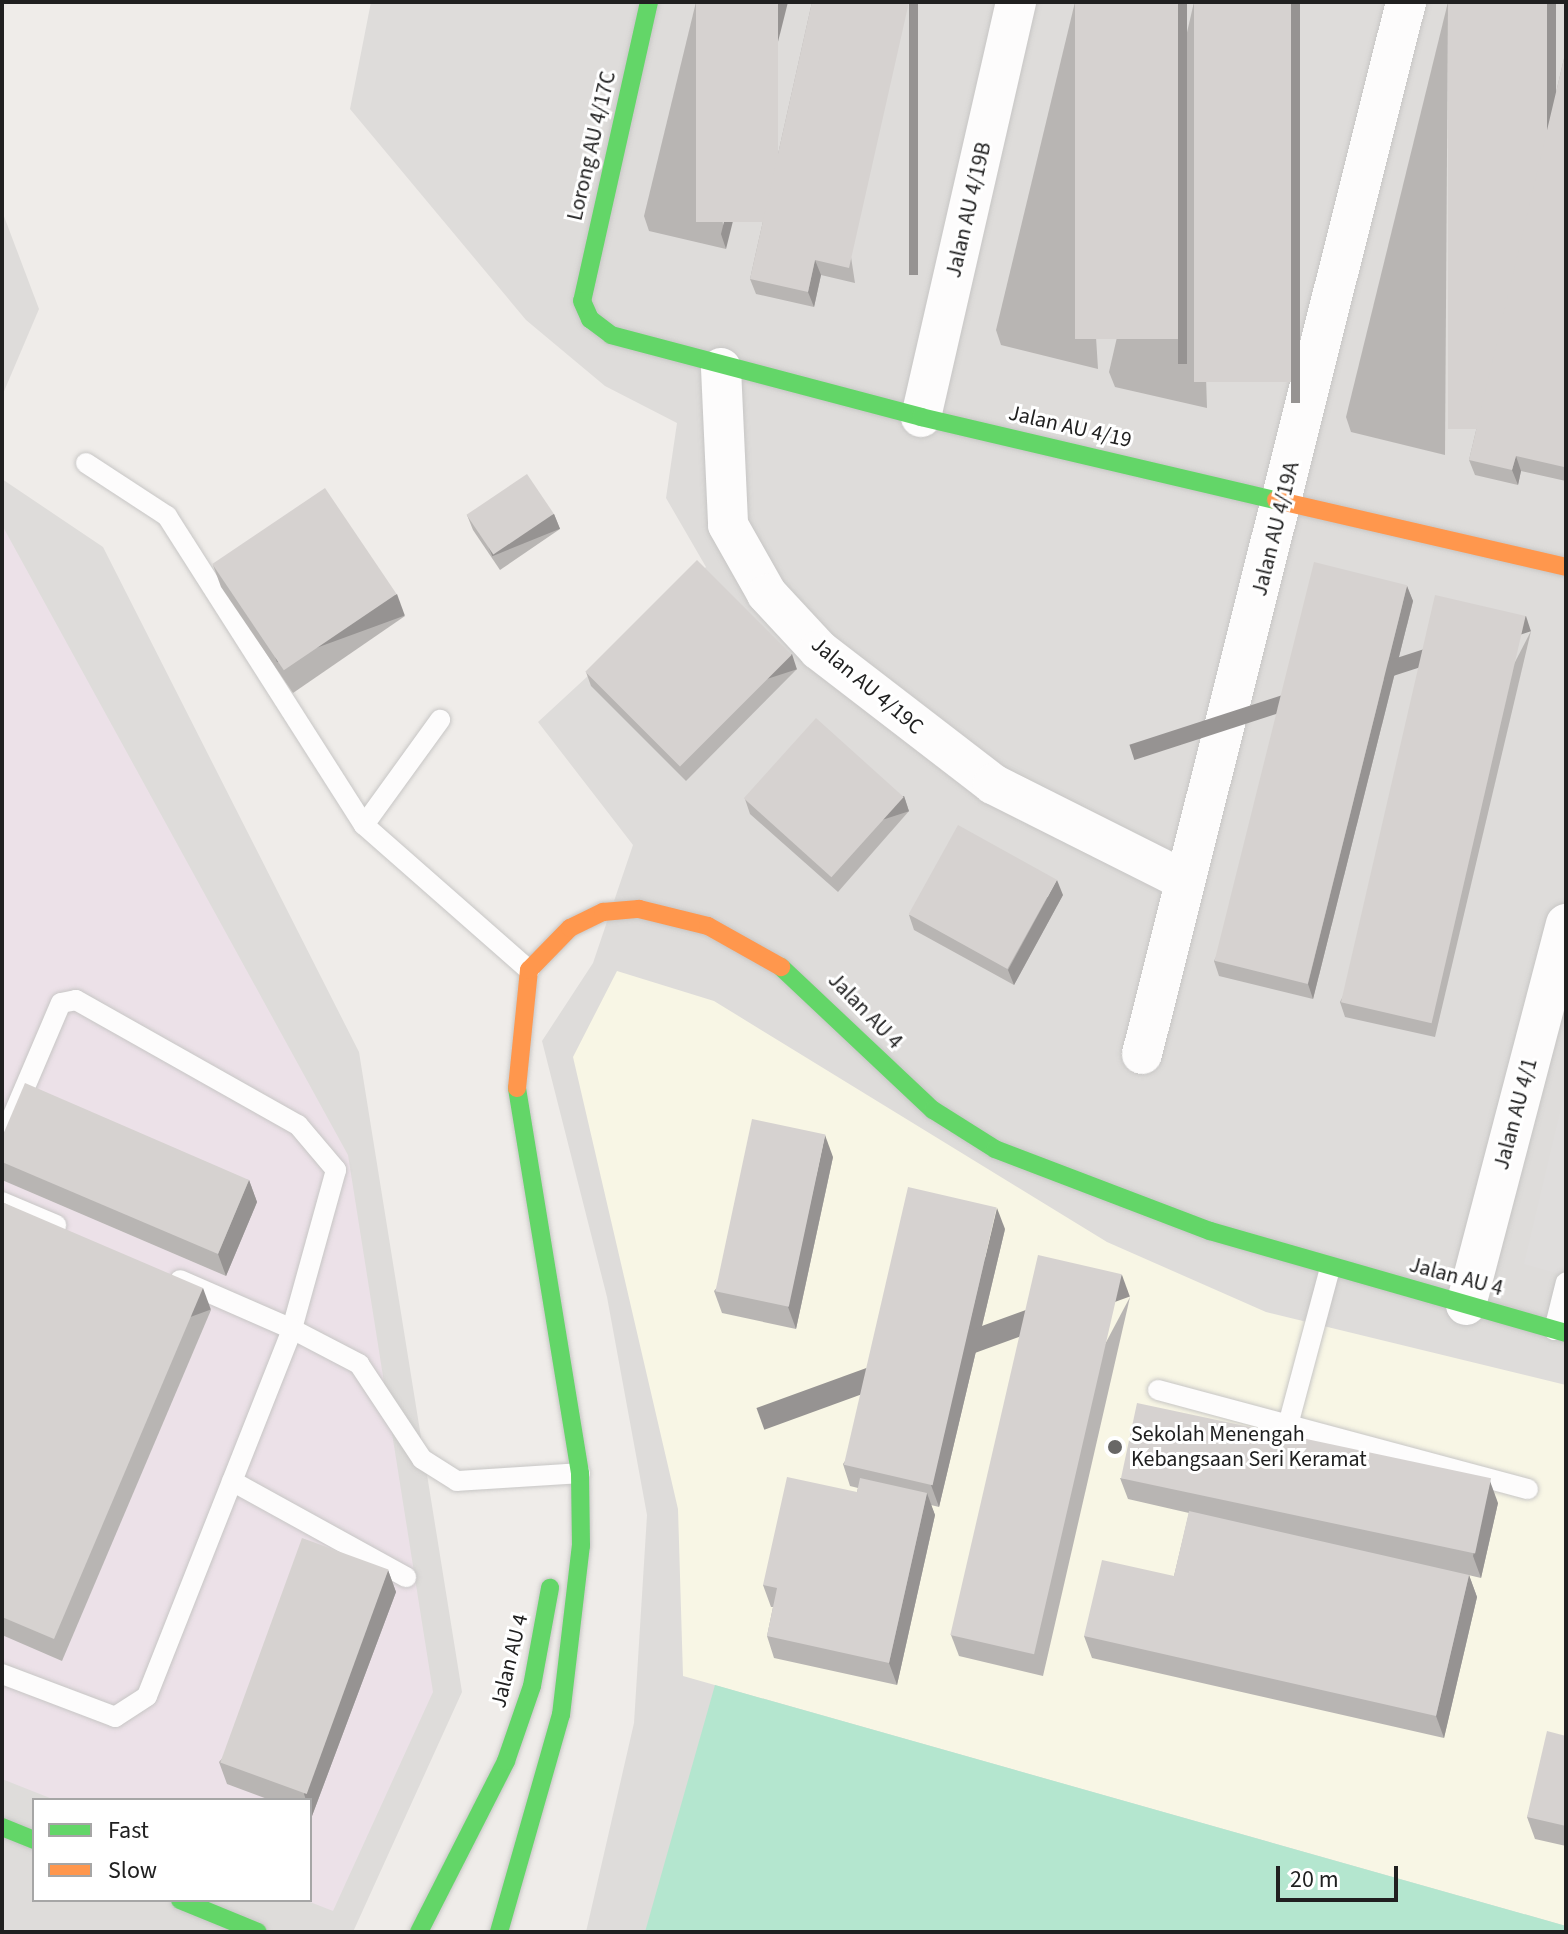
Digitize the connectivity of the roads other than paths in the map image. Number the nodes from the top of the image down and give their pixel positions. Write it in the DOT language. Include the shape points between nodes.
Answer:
graph roads {
  1 [pos="649,2"];
  2 [pos="1016,2"];
  3 [pos="1406,2"];
  4 [pos="582,301"];
  5 [pos="721,368"];
  6 [pos="921,417"];
  7 [pos="86,463"];
  8 [pos="1284,500"];
  9 [pos="1566,567"];
  10 [pos="440,720"];
  11 [pos="364,825"];
  12 [pos="1184,880"];
  13 [pos="1566,927"];
  14 [pos="529,970"];
  15 [pos="1142,1054"];
  16 [pos="2,1141"];
  17 [pos="2,1202"];
  18 [pos="75,1234"];
  19 [pos="1330,1268"];
  20 [pos="162,1272"];
  21 [pos="1566,1282"];
  22 [pos="1466,1305"];
  23 [pos="292,1329"];
  24 [pos="1560,1331"];
  25 [pos="565,1379"];
  26 [pos="1158,1390"];
  27 [pos="1288,1425"];
  28 [pos="580,1473"];
  29 [pos="552,1476"];
  30 [pos="232,1481"];
  31 [pos="1528,1489"];
  32 [pos="553,1501"];
  33 [pos="551,1570"];
  34 [pos="406,1577"];
  35 [pos="2,1674"];
  36 [pos="2,1827"];
  37 [pos="32,1839"];
  38 [pos="185,1902"];
  39 [pos="258,1932"];
  40 [pos="419,1932"];
  41 [pos="499,1932"];
  1 -- 4 [label="main road, Lorong AU 4/17C"];
  2 -- 6 [label="street, Jalan AU 4/19B"];
  3 -- 8 [label="street, Jalan AU 4/19A"];
  4 -- 5 [label="main road, Jalan AU 4/19" via="590,319 611,335"];
  5 -- 6 [label="main road, Jalan AU 4/19"];
  5 -- 12 [label="street, Jalan AU 4/19C" via="728,525 767,594 819,650 993,784"];
  6 -- 8 [label="main road, Jalan AU 4/19"];
  7 -- 11 [label="lane" via="167,516"];
  8 -- 9 [label="main road, Jalan AU 4/19"];
  8 -- 12 [label="street, Jalan AU 4/19A"];
  10 -- 11 [label="lane"];
  11 -- 14 [label="lane"];
  12 -- 15 [label="street, Jalan AU 4/19A"];
  13 -- 22 [label="street, Jalan AU 4/1"];
  14 -- 19 [label="main road, Jalan AU 4" via="544,946 603,912 639,909 708,926 799,977 933,1110 995,1149 1069,1182"];
  14 -- 25 [label="main road" via="516,1080"];
  16 -- 23 [label="lane" via="61,1003 76,1000 298,1125 336,1170"];
  17 -- 18 [label="lane"];
  19 -- 22 [label="main road, Jalan AU 4"];
  19 -- 27 [label="lane"];
  20 -- 23 [label="lane"];
  21 -- 24 [label="lane"];
  22 -- 24 [label="main road, Jalan AU 4"];
  23 -- 29 [label="lane" via="359,1364 422,1459 457,1481"];
  23 -- 30 [label="lane"];
  25 -- 28 [label="main road"];
  25 -- 29 [label="main road"];
  26 -- 27 [label="lane"];
  27 -- 31 [label="lane"];
  28 -- 29 [label="lane"];
  28 -- 41 [label="main road" via="581,1546 561,1715"];
  29 -- 32 [label="main road"];
  30 -- 34 [label="lane"];
  30 -- 35 [label="lane" via="147,1696 115,1717"];
  33 -- 40 [label="main road, Jalan AU 4" via="532,1686 506,1761"];
  36 -- 37 [label="main road"];
  38 -- 39 [label="main road"];
}
